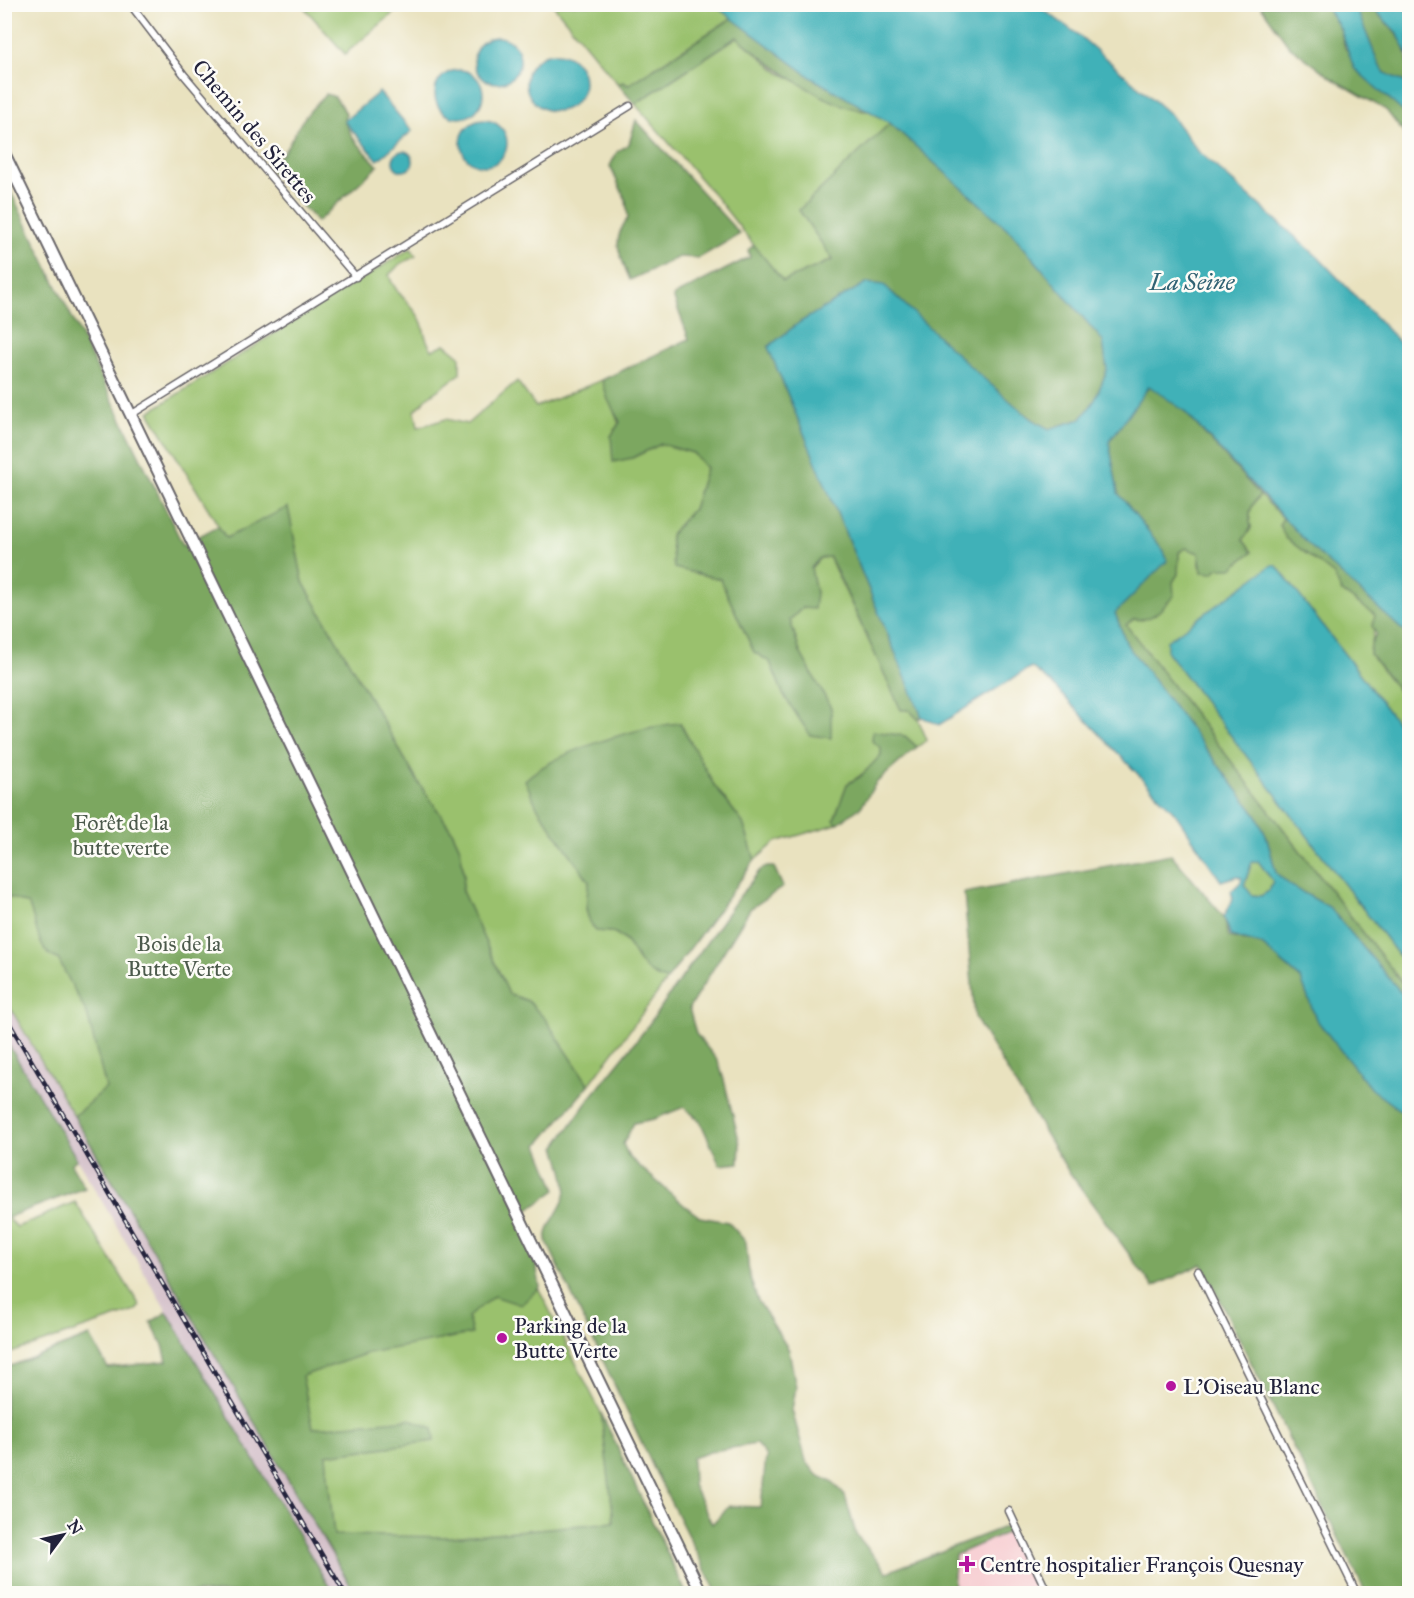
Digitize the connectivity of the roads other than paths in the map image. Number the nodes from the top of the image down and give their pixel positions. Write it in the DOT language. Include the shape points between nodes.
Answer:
graph roads {
  1 [pos="130,4"];
  2 [pos="630,106"];
  3 [pos="4,153"];
  4 [pos="356,277"];
  5 [pos="132,414"];
  6 [pos="1198,1271"];
  7 [pos="1009,1511"];
  8 [pos="702,1593"];
  9 [pos="1048,1593"];
  10 [pos="1357,1593"];
  1 -- 4 [label="street, Chemin des Sirettes" via="185,76"];
  2 -- 4 [label="street"];
  3 -- 5 [label="main road"];
  4 -- 5 [label="street"];
  5 -- 8 [label="main road" via="474,1122 527,1220"];
  6 -- 10 [label="street"];
  7 -- 9 [label="street"];
}
